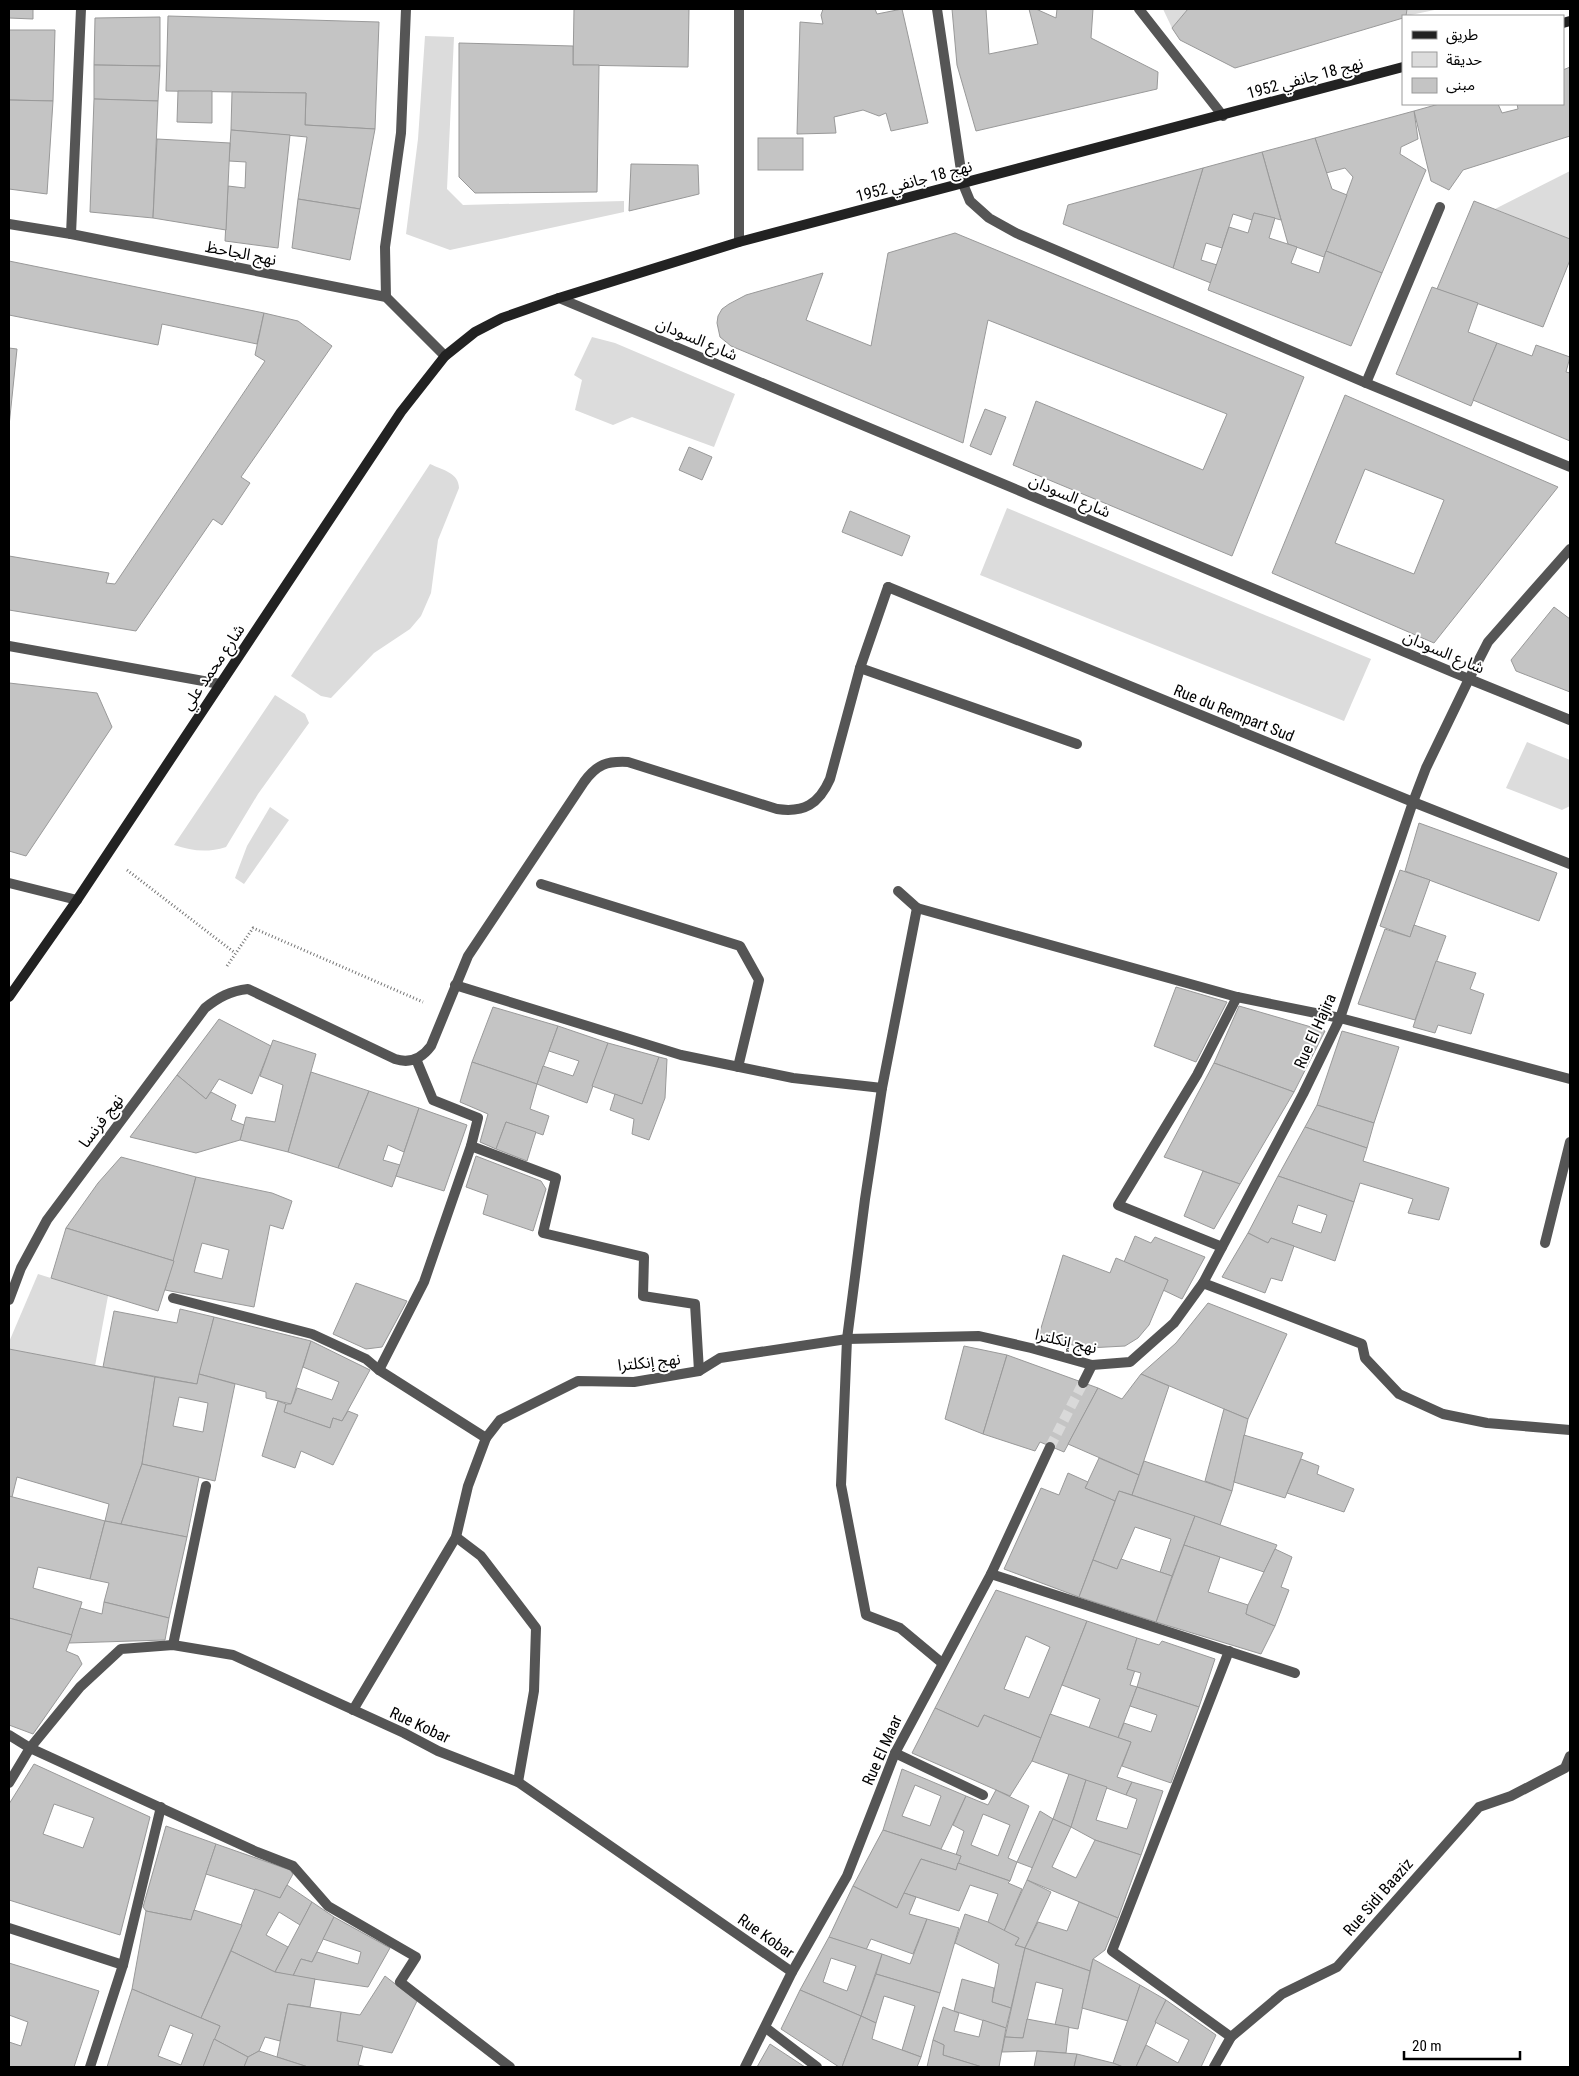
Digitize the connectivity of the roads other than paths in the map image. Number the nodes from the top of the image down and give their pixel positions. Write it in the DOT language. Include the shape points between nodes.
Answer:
graph roads {
  1 [pos="81,9"];
  2 [pos="406,9"];
  3 [pos="740,9"];
  4 [pos="937,9"];
  5 [pos="1139,9"];
  6 [pos="1402,67"];
  7 [pos="1223,116"];
  8 [pos="963,184"];
  9 [pos="1440,207"];
  10 [pos="9,224"];
  11 [pos="71,234"];
  12 [pos="739,242"];
  13 [pos="386,297"];
  14 [pos="559,298"];
  15 [pos="445,356"];
  16 [pos="1366,383"];
  17 [pos="1570,467"];
  18 [pos="1570,549"];
  19 [pos="9,646"];
  20 [pos="860,668"];
  21 [pos="1469,680"];
  22 [pos="220,684"];
  23 [pos="1570,720"];
  24 [pos="1077,744"];
  25 [pos="1413,802"];
  26 [pos="1570,864"];
  27 [pos="9,883"];
  28 [pos="541,884"];
  29 [pos="898,891"];
  30 [pos="77,900"];
  31 [pos="918,908"];
  32 [pos="455,985"];
  33 [pos="9,997"];
  34 [pos="1237,997"];
  35 [pos="1340,1018"];
  36 [pos="416,1059"];
  37 [pos="738,1067"];
  38 [pos="1570,1079"];
  39 [pos="882,1088"];
  40 [pos="1570,1142"];
  41 [pos="472,1146"];
  42 [pos="1545,1243"];
  43 [pos="1222,1247"];
  44 [pos="1203,1283"];
  45 [pos="173,1298"];
  46 [pos="9,1300"];
  47 [pos="847,1339"];
  48 [pos="1130,1362"];
  49 [pos="1092,1365"];
  50 [pos="379,1370"];
  51 [pos="699,1371"];
  52 [pos="1083,1383"];
  53 [pos="1570,1430"];
  54 [pos="486,1438"];
  55 [pos="1050,1447"];
  56 [pos="206,1486"];
  57 [pos="456,1537"];
  58 [pos="991,1574"];
  59 [pos="173,1645"];
  60 [pos="1229,1651"];
  61 [pos="942,1663"];
  62 [pos="1294,1673"];
  63 [pos="353,1710"];
  64 [pos="9,1735"];
  65 [pos="30,1748"];
  66 [pos="895,1753"];
  67 [pos="1570,1756"];
  68 [pos="1567,1769"];
  69 [pos="518,1782"];
  70 [pos="9,1783"];
  71 [pos="983,1795"];
  72 [pos="162,1808"];
  73 [pos="9,1928"];
  74 [pos="123,1965"];
  75 [pos="792,1972"];
  76 [pos="766,2028"];
  77 [pos="1231,2036"];
  78 [pos="90,2067"];
  79 [pos="510,2067"];
  80 [pos="745,2067"];
  81 [pos="817,2067"];
  82 [pos="1214,2067"];
  1 -- 11 [label="street"];
  2 -- 13 [label="street" via="401,133 385,247"];
  3 -- 12 [label="street"];
  4 -- 8 [label="street"];
  5 -- 7 [label="street"];
  6 -- 7 [label="main road, نهج 18 جانفي 1952"];
  7 -- 8 [label="main road, نهج 18 جانفي 1952"];
  8 -- 12 [label="main road, نهج 18 جانفي 1952"];
  8 -- 16 [label="street" via="970,202 989,218 1016,233"];
  9 -- 16 [label="street"];
  10 -- 11 [label="street, نهج الجاحظ"];
  11 -- 13 [label="street, نهج الجاحظ"];
  12 -- 14 [label="main road, نهج 18 جانفي 1952"];
  13 -- 15 [label="street"];
  14 -- 15 [label="main road, نهج 18 جانفي 1952" via="502,318 475,332"];
  14 -- 21 [label="street, شارع السودان"];
  15 -- 22 [label="main road, شارع محمد علي" via="401,412"];
  16 -- 17 [label="street"];
  18 -- 21 [label="street, Rue El Hajira" via="1488,642"];
  19 -- 22 [label="street"];
  20 -- 24 [label="street"];
  20 -- 25 [label="street, Rue du Rempart Sud" via="888,587"];
  20 -- 32 [label="street" via="830,779 816,801 803,808 777,809 628,762 603,764 592,772 468,956"];
  21 -- 23 [label="street, شارع السودان"];
  21 -- 25 [label="street, Rue El Hajira"];
  22 -- 30 [label="main road, شارع محمد علي"];
  25 -- 26 [label="street, Rue du Rempart Sud"];
  25 -- 35 [label="street, Rue El Hajira"];
  27 -- 30 [label="street"];
  28 -- 37 [label="street" via="740,946 759,980"];
  29 -- 31 [label="street"];
  30 -- 33 [label="main road, شارع محمد علي"];
  31 -- 34 [label="street"];
  31 -- 39 [label="street"];
  32 -- 36 [label="street" via="431,1046"];
  32 -- 37 [label="street" via="681,1055"];
  34 -- 35 [label="street"];
  34 -- 43 [label="street" via="1197,1075 1118,1205"];
  35 -- 38 [label="street"];
  35 -- 43 [label="street, Rue El Hajira"];
  36 -- 41 [label="street" via="433,1100 478,1118"];
  36 -- 46 [label="street, نهج فرنسا" via="395,1059 248,989 220,997 205,1008 47,1220 21,1268"];
  37 -- 39 [label="street" via="793,1078"];
  39 -- 47 [label="street"];
  40 -- 42 [label="street"];
  41 -- 50 [label="street" via="424,1282"];
  41 -- 51 [label="street" via="556,1178 543,1233 644,1257 643,1296 694,1304"];
  43 -- 44 [label="street, Rue El Hajira"];
  44 -- 48 [label="street, Rue El Hajira" via="1174,1323"];
  44 -- 53 [label="street" via="1362,1344 1365,1358 1399,1394 1443,1414 1487,1423"];
  45 -- 50 [label="street" via="312,1334 366,1359"];
  47 -- 49 [label="street, نهج إنكلترا" via="979,1336"];
  47 -- 51 [label="street, نهج إنكلترا" via="720,1358"];
  47 -- 61 [label="street" via="841,1486 866,1615 900,1628"];
  48 -- 49 [label="street, نهج إنكلترا"];
  49 -- 52 [label="street"];
  50 -- 54 [label="street"];
  51 -- 54 [label="street, نهج إنكلترا" via="634,1382 578,1381 500,1420"];
  54 -- 57 [label="street, نهج إنكلترا" via="468,1486"];
  55 -- 58 [label="street, Rue El Maar"];
  56 -- 59 [label="street"];
  57 -- 63 [label="street, نهج إنكلترا"];
  57 -- 69 [label="street" via="481,1556 536,1628 534,1691"];
  58 -- 60 [label="street"];
  58 -- 61 [label="street, Rue El Maar"];
  59 -- 63 [label="street, Rue Kobar" via="233,1654"];
  59 -- 65 [label="street, Rue Kobar" via="121,1649 80,1687"];
  60 -- 62 [label="street"];
  60 -- 77 [label="street" via="1112,1951"];
  61 -- 66 [label="street, Rue El Maar"];
  63 -- 69 [label="street, Rue Kobar" via="438,1751"];
  64 -- 65 [label="street"];
  65 -- 70 [label="street"];
  65 -- 72 [label="street"];
  66 -- 71 [label="street"];
  66 -- 75 [label="street, Rue El Maar" via="847,1876"];
  67 -- 68 [label="street, Rue Sidi Baaziz"];
  68 -- 77 [label="street, Rue Sidi Baaziz" via="1511,1796 1479,1807 1337,1966 1282,1994"];
  69 -- 75 [label="street, Rue Kobar"];
  72 -- 74 [label="street"];
  72 -- 79 [label="street" via="293,1866 328,1906 416,1957 400,1982"];
  73 -- 74 [label="street"];
  74 -- 78 [label="street"];
  75 -- 76 [label="street, Rue El Maar"];
  76 -- 80 [label="street, Rue El Maar"];
  76 -- 81 [label="street"];
  77 -- 82 [label="street, Rue Sidi Baaziz"];
}
